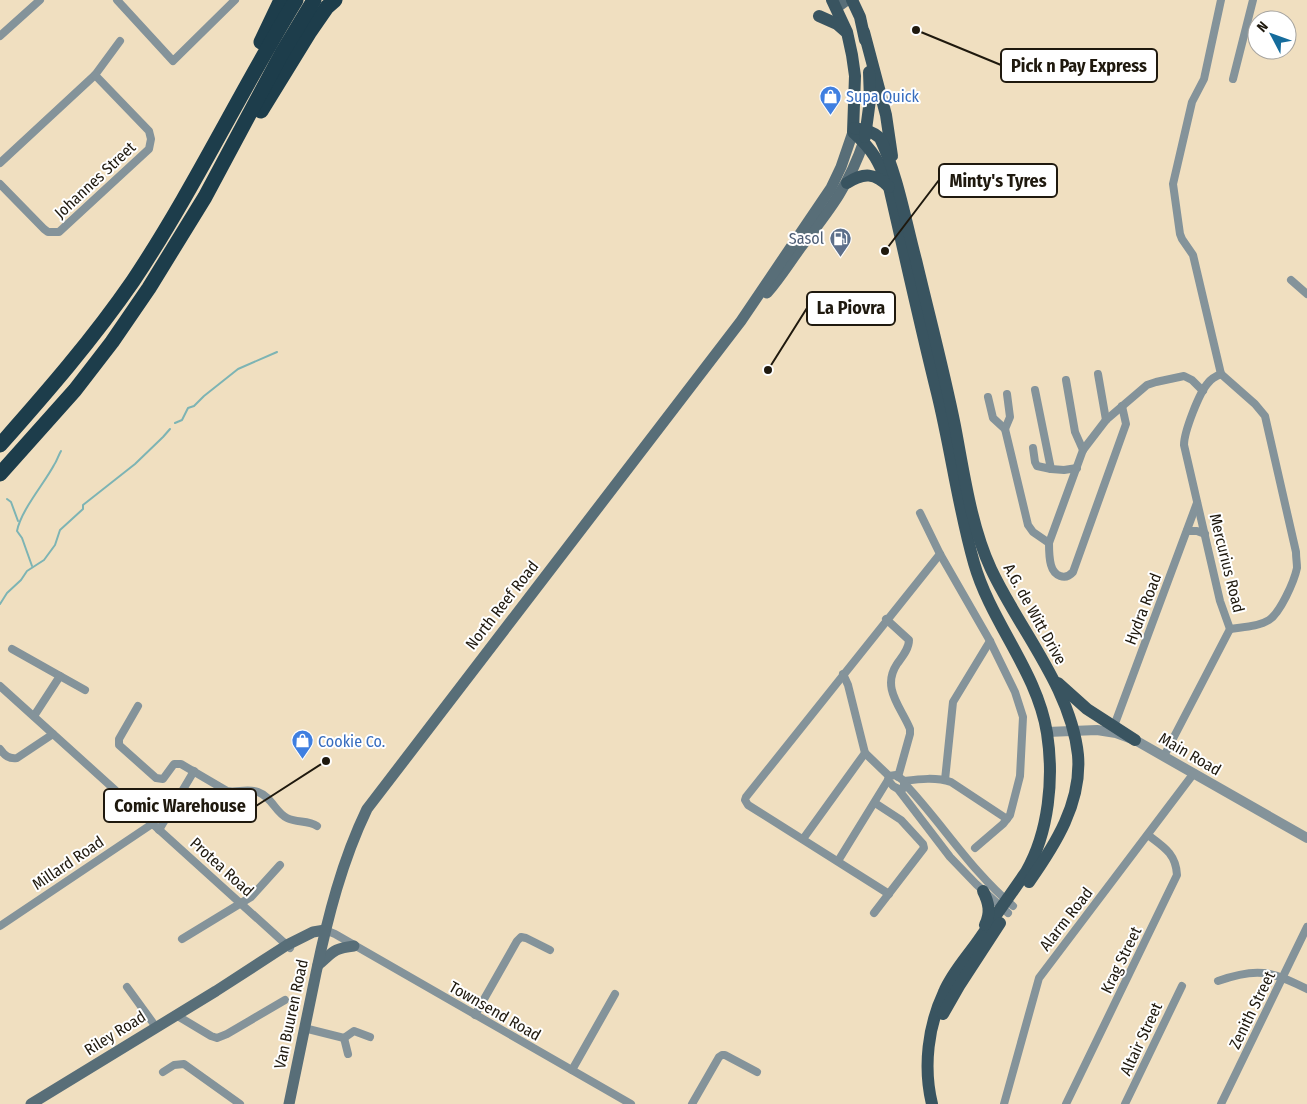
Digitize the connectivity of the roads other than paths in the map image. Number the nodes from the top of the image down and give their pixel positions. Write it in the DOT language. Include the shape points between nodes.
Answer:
graph roads {
  1 [pos="40,0"];
  2 [pos="117,0"];
  3 [pos="235,0"];
  4 [pos="281,0"];
  5 [pos="296,0"];
  6 [pos="314,0"];
  7 [pos="335,0"];
  8 [pos="847,0"];
  9 [pos="852,0"];
  10 [pos="1221,0"];
  11 [pos="1253,0"];
  12 [pos="834,4"];
  13 [pos="819,16"];
  14 [pos="847,32"];
  15 [pos="864,32"];
  16 [pos="0,36"];
  17 [pos="120,41"];
  18 [pos="95,75"];
  19 [pos="1234,79"];
  20 [pos="860,133"];
  21 [pos="0,163"];
  22 [pos="204,163"];
  23 [pos="894,175"];
  24 [pos="847,182"];
  25 [pos="0,184"];
  26 [pos="889,188"];
  27 [pos="205,197"];
  28 [pos="912,268"];
  29 [pos="1291,280"];
  30 [pos="1307,294"];
  31 [pos="742,320"];
  32 [pos="1098,374"];
  33 [pos="1221,374"];
  34 [pos="1066,380"];
  35 [pos="1035,390"];
  36 [pos="1203,391"];
  37 [pos="1007,394"];
  38 [pos="988,397"];
  39 [pos="1122,406"];
  40 [pos="1106,420"];
  41 [pos="1005,429"];
  42 [pos="0,445"];
  43 [pos="1033,448"];
  44 [pos="1084,450"];
  45 [pos="1077,468"];
  46 [pos="1051,469"];
  47 [pos="0,474"];
  48 [pos="1197,501"];
  49 [pos="966,507"];
  50 [pos="920,513"];
  51 [pos="1187,530"];
  52 [pos="1205,534"];
  53 [pos="1049,543"];
  54 [pos="940,554"];
  55 [pos="886,619"];
  56 [pos="1230,629"];
  57 [pos="990,641"];
  58 [pos="12,649"];
  59 [pos="1048,671"];
  60 [pos="843,674"];
  61 [pos="60,676"];
  62 [pos="0,686"];
  63 [pos="85,690"];
  64 [pos="138,706"];
  65 [pos="34,716"];
  66 [pos="1114,726"];
  67 [pos="1047,732"];
  68 [pos="1074,732"];
  69 [pos="53,734"];
  70 [pos="1135,740"];
  71 [pos="0,749"];
  72 [pos="865,753"];
  73 [pos="1164,756"];
  74 [pos="194,771"];
  75 [pos="1194,774"];
  76 [pos="889,778"];
  77 [pos="902,780"];
  78 [pos="945,780"];
  79 [pos="898,789"];
  80 [pos="875,803"];
  81 [pos="928,810"];
  82 [pos="919,817"];
  83 [pos="1008,819"];
  84 [pos="152,824"];
  85 [pos="318,826"];
  86 [pos="159,830"];
  87 [pos="1148,835"];
  88 [pos="1307,838"];
  89 [pos="803,839"];
  90 [pos="975,848"];
  91 [pos="838,861"];
  92 [pos="280,865"];
  93 [pos="984,891"];
  94 [pos="889,894"];
  95 [pos="241,903"];
  96 [pos="332,904"];
  97 [pos="1007,906"];
  98 [pos="874,913"];
  99 [pos="0,926"];
  100 [pos="1307,928"];
  101 [pos="324,934"];
  102 [pos="298,938"];
  103 [pos="182,939"];
  104 [pos="350,944"];
  105 [pos="975,945"];
  106 [pos="289,947"];
  107 [pos="550,950"];
  108 [pos="318,965"];
  109 [pos="1283,977"];
  110 [pos="1218,981"];
  111 [pos="1182,986"];
  112 [pos="127,987"];
  113 [pos="1307,989"];
  114 [pos="615,994"];
  115 [pos="285,1000"];
  116 [pos="176,1015"];
  117 [pos="476,1015"];
  118 [pos="156,1027"];
  119 [pos="304,1028"];
  120 [pos="370,1037"];
  121 [pos="344,1038"];
  122 [pos="348,1054"];
  123 [pos="572,1070"];
  124 [pos="163,1072"];
  125 [pos="757,1072"];
  126 [pos="31,1104"];
  127 [pos="240,1104"];
  128 [pos="289,1104"];
  129 [pos="631,1104"];
  130 [pos="692,1104"];
  131 [pos="932,1104"];
  132 [pos="937,1104"];
  133 [pos="1004,1104"];
  134 [pos="1066,1104"];
  135 [pos="1125,1104"];
  136 [pos="1221,1104"];
  1 -- 16 [label="street"];
  2 -- 3 [label="street" via="173,61"];
  4 -- 22 [label="highway"];
  5 -- 22 [label="highway"];
  6 -- 27 [label="highway"];
  7 -- 27 [label="highway" via="309,34"];
  8 -- 12 [label="main road"];
  9 -- 15 [label="main road"];
  10 -- 33 [label="street" via="1204,79 1192,103 1173,191 1180,234 1193,255"];
  11 -- 19 [label="street"];
  12 -- 14 [label="main road"];
  13 -- 14 [label="main road"];
  14 -- 20 [label="main road"];
  15 -- 20 [label="main road" via="870,100"];
  15 -- 23 [label="main road" via="886,115"];
  17 -- 18 [label="street"];
  18 -- 21 [label="street"];
  18 -- 25 [label="street, Johannes Street" via="149,130 149,149 61,231 52,233 44,229"];
  20 -- 23 [label="main road, A.G. de Witt Drive" via="880,138"];
  20 -- 24 [label="main road, North Reef Road" via="856,166"];
  20 -- 26 [label="main road, A.G. de Witt Drive" via="878,159"];
  20 -- 31 [label="main road, North Reef Road" via="831,188"];
  22 -- 42 [label="highway" via="158,242 97,330 61,377"];
  23 -- 28 [label="main road, A.G. de Witt Drive"];
  24 -- 26 [label="main road" via="869,175"];
  24 -- 31 [label="main road, North Reef Road" via="782,275"];
  26 -- 28 [label="main road, A.G. de Witt Drive"];
  27 -- 47 [label="highway" via="112,342 75,390"];
  28 -- 49 [label="main road, A.G. de Witt Drive" via="937,393"];
  29 -- 30 [label="street"];
  31 -- 96 [label="main road, North Reef Road" via="367,808 348,850"];
  32 -- 40 [label="street"];
  33 -- 36 [label="street, Mercurius Road" via="1207,383"];
  33 -- 56 [label="street" via="1265,416 1297,567 1276,614 1261,624"];
  34 -- 44 [label="street" via="1075,432"];
  35 -- 46 [label="street"];
  36 -- 39 [label="street" via="1189,377 1178,377 1148,385"];
  36 -- 48 [label="street, Mercurius Road" via="1184,436"];
  37 -- 41 [label="street" via="1010,417"];
  38 -- 41 [label="street" via="993,418"];
  39 -- 40 [label="street"];
  39 -- 53 [label="street" via="1126,424 1069,577 1058,576 1053,570"];
  40 -- 44 [label="street"];
  41 -- 53 [label="street" via="1028,525"];
  43 -- 46 [label="street" via="1037,466"];
  44 -- 45 [label="street"];
  45 -- 46 [label="street"];
  45 -- 53 [label="street"];
  48 -- 51 [label="street, Hydra Road"];
  48 -- 52 [label="street, Mercurius Road"];
  49 -- 59 [label="main road, A.G. de Witt Drive" via="991,568"];
  49 -- 67 [label="main road, A.G. de Witt Drive" via="974,565 1034,689"];
  50 -- 54 [label="street"];
  51 -- 52 [label="street"];
  51 -- 66 [label="street, Hydra Road"];
  52 -- 56 [label="street, Mercurius Road" via="1220,601"];
  54 -- 55 [label="street"];
  54 -- 57 [label="street"];
  55 -- 60 [label="street"];
  55 -- 77 [label="street" via="909,640 890,677 893,695 910,729"];
  56 -- 73 [label="street, Mercurius Road"];
  57 -- 78 [label="street" via="953,702"];
  57 -- 83 [label="street" via="1024,717 1020,776"];
  58 -- 61 [label="street"];
  59 -- 66 [label="main road" via="1078,702"];
  59 -- 68 [label="main road, A.G. de Witt Drive"];
  60 -- 72 [label="street"];
  60 -- 89 [label="street" via="745,800"];
  61 -- 63 [label="street"];
  61 -- 65 [label="street"];
  62 -- 65 [label="street, Protea Road"];
  64 -- 74 [label="street" via="119,739 120,748 159,780 174,764"];
  65 -- 69 [label="street, Protea Road"];
  66 -- 70 [label="main road"];
  67 -- 68 [label="street, Main Road"];
  67 -- 97 [label="main road, A.G. de Witt Drive" via="1050,769 1043,830 1030,866"];
  68 -- 70 [label="street, Main Road" via="1105,731"];
  68 -- 97 [label="main road, A.G. de Witt Drive" via="1078,758 1070,809 1052,848"];
  69 -- 71 [label="street" via="17,758 4,756"];
  69 -- 84 [label="street, Protea Road"];
  70 -- 73 [label="street, Main Road"];
  72 -- 76 [label="street"];
  72 -- 89 [label="street"];
  73 -- 75 [label="street, Main Road"];
  74 -- 85 [label="street" via="227,791 257,791 286,818"];
  74 -- 86 [label="street"];
  75 -- 87 [label="street, Alarm Road"];
  75 -- 88 [label="street, Main Road"];
  76 -- 77 [label="street" via="894,775"];
  76 -- 79 [label="street"];
  76 -- 80 [label="street"];
  77 -- 78 [label="street"];
  77 -- 79 [label="street" via="902,789"];
  77 -- 81 [label="street"];
  78 -- 83 [label="street"];
  79 -- 82 [label="street"];
  80 -- 91 [label="street"];
  80 -- 94 [label="street" via="906,824 924,848"];
  81 -- 82 [label="street"];
  81 -- 97 [label="street"];
  82 -- 93 [label="street" via="950,857"];
  83 -- 90 [label="street"];
  84 -- 86 [label="street, Protea Road"];
  84 -- 99 [label="street, Millard Road"];
  86 -- 95 [label="street, Protea Road"];
  87 -- 133 [label="street, Alarm Road" via="1039,978"];
  87 -- 134 [label="street, Krag Street" via="1172,855 1177,864 1177,875"];
  89 -- 91 [label="street"];
  91 -- 94 [label="street"];
  92 -- 95 [label="street"];
  93 -- 97 [label="street"];
  93 -- 105 [label="main road" via="989,914"];
  94 -- 98 [label="street"];
  95 -- 103 [label="street"];
  95 -- 106 [label="street, Protea Road"];
  96 -- 101 [label="main road, North Reef Road"];
  96 -- 102 [label="main road" via="318,922"];
  97 -- 105 [label="main road, A.G. de Witt Drive"];
  97 -- 132 [label="main road, A.G. de Witt Drive" via="940,1021 932,1058"];
  100 -- 109 [label="street, Zenith Street"];
  101 -- 102 [label="main road, Riley Road" via="313,932"];
  101 -- 104 [label="street, Townsend Road"];
  101 -- 106 [label="main road, Riley Road"];
  101 -- 108 [label="main road, Van Buuren Road"];
  102 -- 106 [label="main road, Riley Road"];
  104 -- 108 [label="main road" via="331,952"];
  104 -- 117 [label="street, Townsend Road"];
  105 -- 131 [label="main road, A.G. de Witt Drive" via="944,991 934,1021 927,1065"];
  106 -- 116 [label="main road, Riley Road"];
  107 -- 117 [label="street" via="521,937"];
  108 -- 119 [label="main road, Van Buuren Road"];
  109 -- 110 [label="street" via="1272,973 1253,973"];
  109 -- 113 [label="street"];
  109 -- 136 [label="street, Zenith Street"];
  111 -- 135 [label="street, Altair Street"];
  112 -- 118 [label="street"];
  114 -- 123 [label="street"];
  115 -- 116 [label="street" via="216,1038"];
  116 -- 118 [label="main road, Riley Road"];
  117 -- 123 [label="street, Townsend Road"];
  118 -- 126 [label="main road, Riley Road"];
  119 -- 121 [label="street"];
  119 -- 128 [label="main road, Van Buuren Road"];
  120 -- 121 [label="street" via="354,1031"];
  121 -- 122 [label="street"];
  123 -- 129 [label="street, Townsend Road"];
  124 -- 127 [label="street" via="174,1065 184,1064"];
  125 -- 130 [label="street" via="722,1055"];
}
